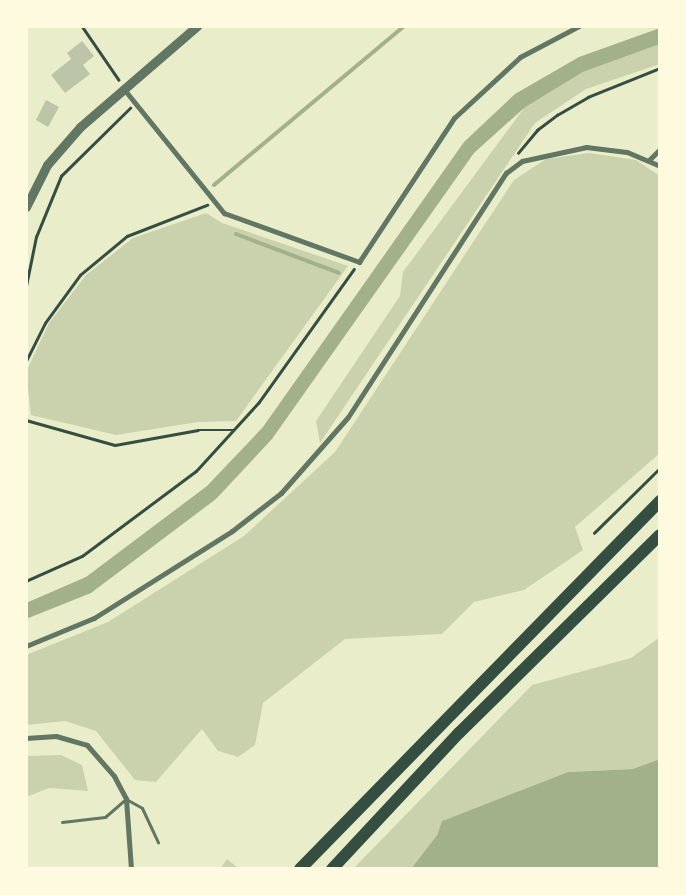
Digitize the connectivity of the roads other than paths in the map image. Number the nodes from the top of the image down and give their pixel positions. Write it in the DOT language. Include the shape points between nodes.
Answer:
graph roads {
  1 [pos="197,26"];
  2 [pos="579,26"];
  3 [pos="123,88"];
  4 [pos="660,149"];
  5 [pos="650,160"];
  6 [pos="660,166"];
  7 [pos="26,207"];
  8 [pos="660,502"];
  9 [pos="660,535"];
  10 [pos="26,646"];
  11 [pos="26,738"];
  12 [pos="126,799"];
  13 [pos="62,822"];
  14 [pos="158,842"];
  15 [pos="131,869"];
  16 [pos="300,869"];
  17 [pos="332,869"];
  1 -- 3 [label="street"];
  2 -- 3 [label="street" via="520,57 454,118 359,262 224,213 133,105"];
  3 -- 7 [label="street" via="80,127 47,165"];
  4 -- 5 [label="street"];
  5 -- 6 [label="street"];
  5 -- 10 [label="street" via="608,148 564,148 522,161 506,173 348,417 280,493 232,531 94,618"];
  8 -- 16 [label="highway"];
  9 -- 17 [label="highway" via="459,733"];
  11 -- 12 [label="street" via="56,736 87,745"];
  12 -- 13 [label="lane" via="105,816"];
  12 -- 14 [label="lane" via="142,808"];
  12 -- 15 [label="street"];
}
